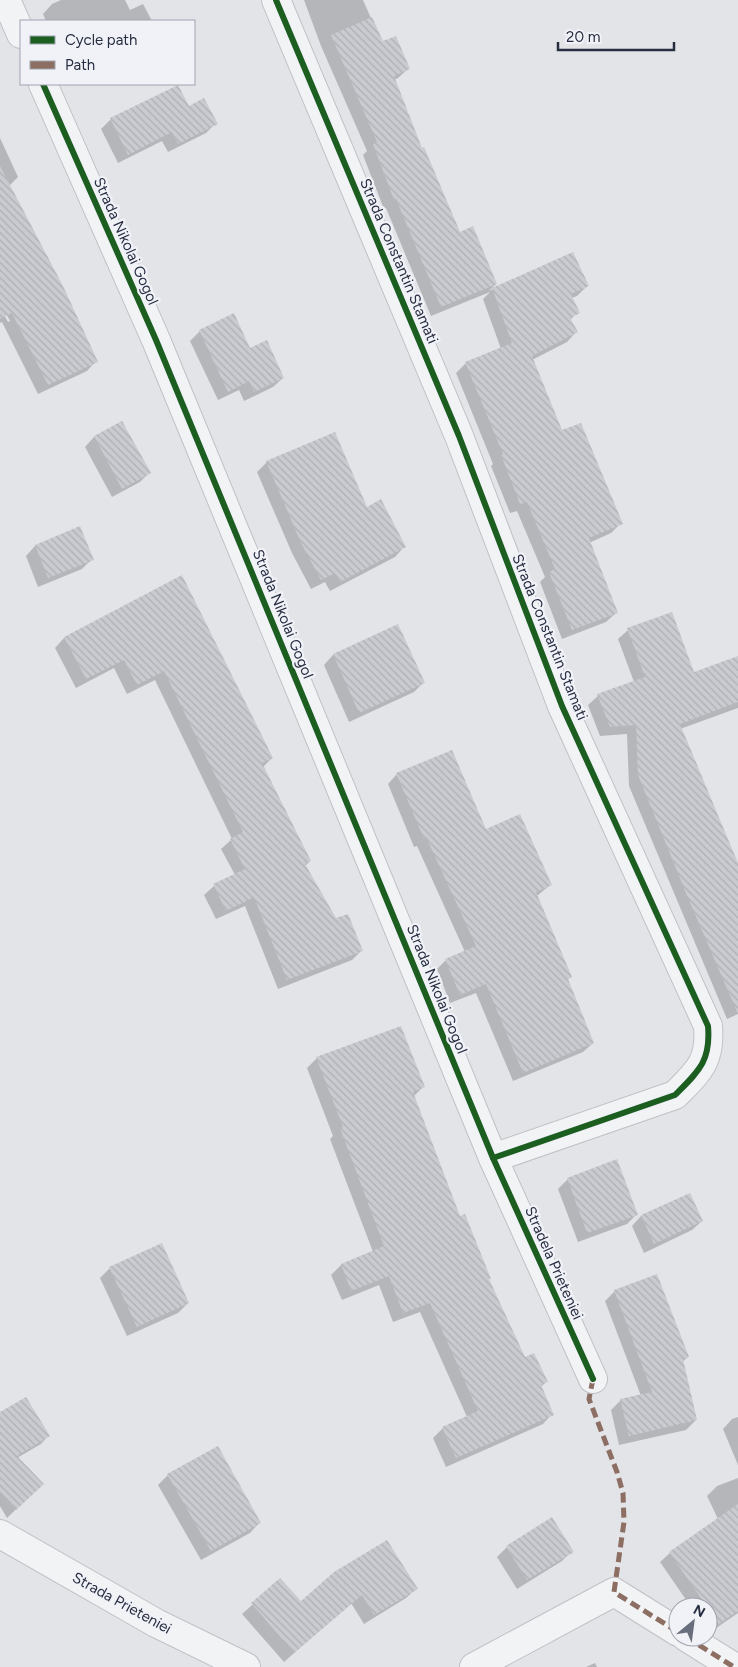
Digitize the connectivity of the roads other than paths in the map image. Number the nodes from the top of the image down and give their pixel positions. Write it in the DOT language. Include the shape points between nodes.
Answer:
graph roads {
  1 [pos="6,0"];
  2 [pos="276,0"];
  3 [pos="20,32"];
  4 [pos="43,85"];
  5 [pos="493,1158"];
  6 [pos="593,1379"];
  7 [pos="0,1534"];
  8 [pos="668,1626"];
  9 [pos="702,1647"];
  10 [pos="246,1667"];
  11 [pos="474,1667"];
  12 [pos="734,1667"];
  1 -- 3 [label="street"];
  2 -- 5 [label="street, Strada Constantin Stamati" via="458,436 562,706 708,1026 705,1059 694,1077 675,1095"];
  4 -- 5 [label="street, Strada Nikolai Gogol" via="156,340"];
  5 -- 6 [label="street, Stradela Prieteniei"];
  7 -- 10 [label="street, Strada Prieteniei" via="156,1623"];
  8 -- 11 [label="street" via="614,1592"];
  9 -- 12 [label="street"];
}
